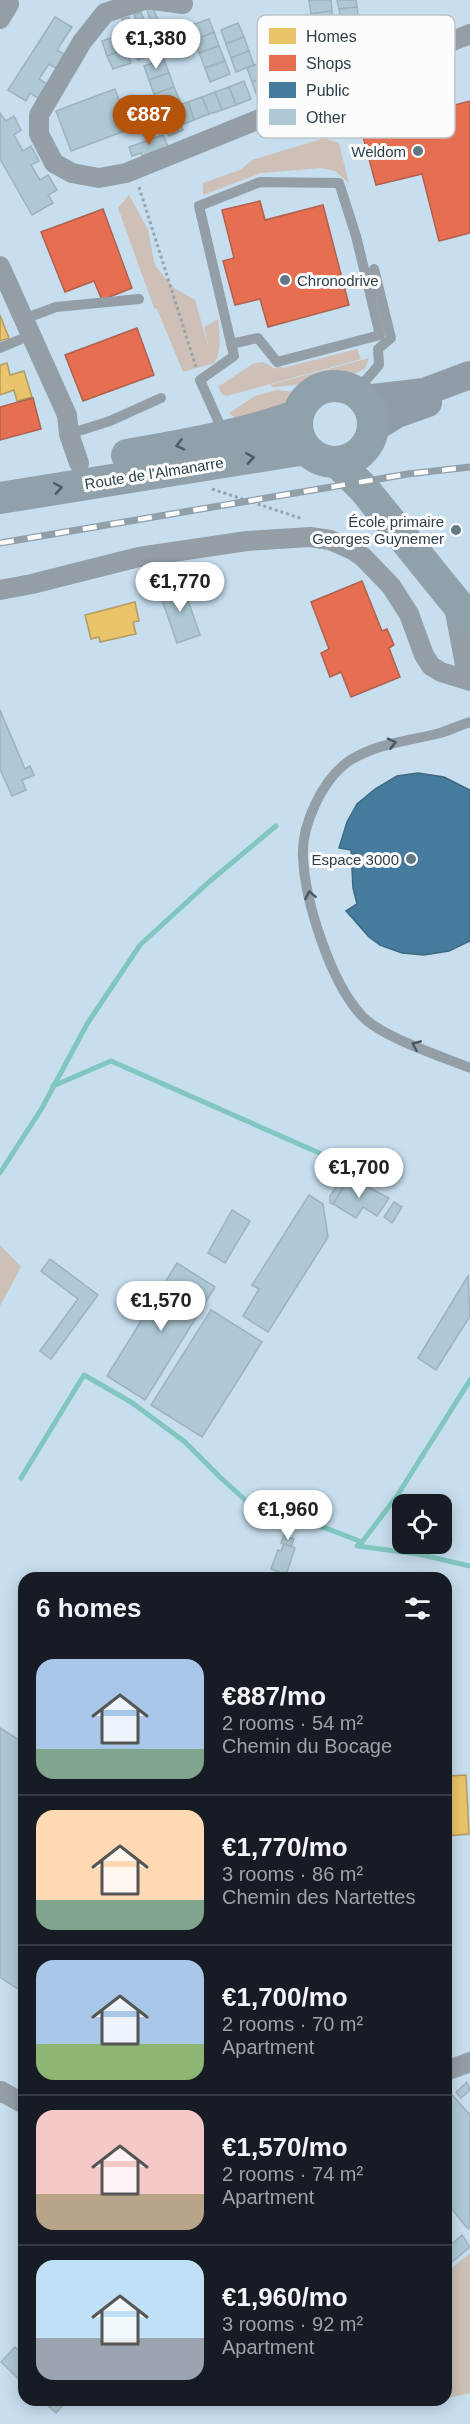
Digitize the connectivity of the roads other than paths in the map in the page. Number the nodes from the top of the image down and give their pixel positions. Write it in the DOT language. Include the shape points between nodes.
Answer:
graph roads {
  1 [pos="7,0"];
  2 [pos="144,0"];
  3 [pos="153,0"];
  4 [pos="183,4"];
  5 [pos="0,19"];
  6 [pos="470,34"];
  7 [pos="455,40"];
  8 [pos="257,120"];
  9 [pos="0,266"];
  10 [pos="374,269"];
  11 [pos="139,299"];
  12 [pos="28,327"];
  13 [pos="382,339"];
  14 [pos="231,344"];
  15 [pos="0,348"];
  16 [pos="470,375"];
  17 [pos="470,390"];
  18 [pos="357,394"];
  19 [pos="161,399"];
  20 [pos="298,414"];
  21 [pos="69,434"];
  22 [pos="224,435"];
  23 [pos="369,438"];
  24 [pos="307,451"];
  25 [pos="80,463"];
  26 [pos="338,463"];
  27 [pos="0,477"];
  28 [pos="0,498"];
  29 [pos="0,590"];
  30 [pos="464,604"];
  31 [pos="467,665"];
  32 [pos="441,672"];
  33 [pos="470,681"];
  34 [pos="470,722"];
  35 [pos="470,1068"];
  36 [pos="470,2062"];
  37 [pos="452,2069"];
  38 [pos="0,2093"];
  39 [pos="18,2101"];
  1 -- 5 [label="street" via="9,4"];
  2 -- 8 [label="street" via="105,13 82,42 39,115 39,134 54,163 72,174 99,178 134,170"];
  3 -- 4 [label="street"];
  6 -- 7 [label="street"];
  9 -- 12 [label="street"];
  10 -- 13 [label="lane" via="391,338"];
  11 -- 12 [label="lane" via="57,307"];
  12 -- 15 [label="lane"];
  12 -- 21 [label="street" via="68,415"];
  13 -- 14 [label="lane" via="277,362 258,338"];
  13 -- 14 [label="lane" via="339,183 260,182 199,206"];
  13 -- 18 [label="lane" via="379,366"];
  14 -- 22 [label="lane" via="234,356 200,380"];
  16 -- 18 [label="main road" via="424,392"];
  17 -- 23 [label="main road" via="397,414"];
  18 -- 20 [label="main road" via="329,386 309,396"];
  18 -- 23 [label="main road" via="373,418"];
  19 -- 21 [label="lane"];
  20 -- 22 [label="main road, Route de l'Almanarre"];
  20 -- 24 [label="main road" via="298,434"];
  21 -- 25 [label="street"];
  22 -- 25 [label="main road, Route de l'Almanarre, one-way"];
  23 -- 26 [label="main road" via="349,460"];
  23 -- 30 [label="main road" via="365,457 380,487"];
  24 -- 26 [label="main road" via="321,460"];
  28 -- 24 [label="main road, Route de l'Almanarre, one-way"];
  25 -- 27 [label="main road, Route de l'Almanarre"];
  26 -- 30 [label="main road"];
  29 -- 32 [label="street" via="139,557 284,537 330,540 363,557 391,586 409,614 428,662"];
  30 -- 31 [label="street"];
  31 -- 32 [label="street"];
  32 -- 33 [label="street"];
  35 -- 34 [label="lane, one-way" via="389,1034 364,1017 329,962 311,903 303,856 314,804 348,762 387,743 441,733"];
  36 -- 37 [label="street"];
  38 -- 39 [label="street"];
}
